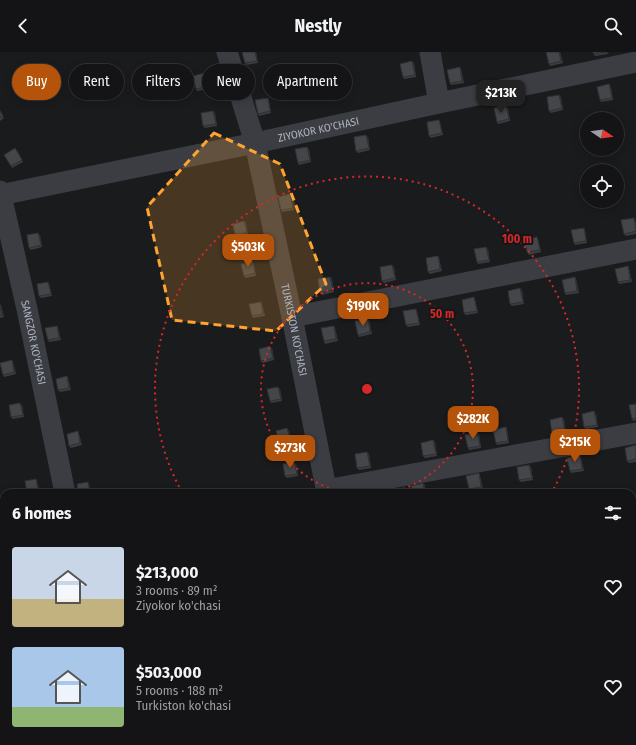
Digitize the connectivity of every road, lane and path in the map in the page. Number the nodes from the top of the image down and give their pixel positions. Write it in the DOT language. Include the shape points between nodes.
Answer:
graph roads {
  1 [pos="227,52"];
  2 [pos="430,52"];
  3 [pos="636,62"];
  4 [pos="439,103"];
  5 [pos="255,143"];
  6 [pos="0,194"];
  7 [pos="636,249"];
  8 [pos="292,317"];
  9 [pos="636,433"];
  10 [pos="63,489"];
  11 [pos="326,489"];
  12 [pos="337,489"];
  1 -- 5 [label="street, TURKISTON KO'CHASI"];
  2 -- 4 [label="street"];
  3 -- 4 [label="street, ZIYOKOR KO'CHASI"];
  4 -- 5 [label="street, ZIYOKOR KO'CHASI"];
  5 -- 6 [label="street, ZIYOKOR KO'CHASI"];
  5 -- 8 [label="street, TURKISTON KO'CHASI"];
  6 -- 10 [label="street, SANGZOR KO'CHASI" via="27,309"];
  7 -- 8 [label="street"];
  8 -- 11 [label="street, TURKISTON KO'CHASI"];
  9 -- 12 [label="street"];
}
